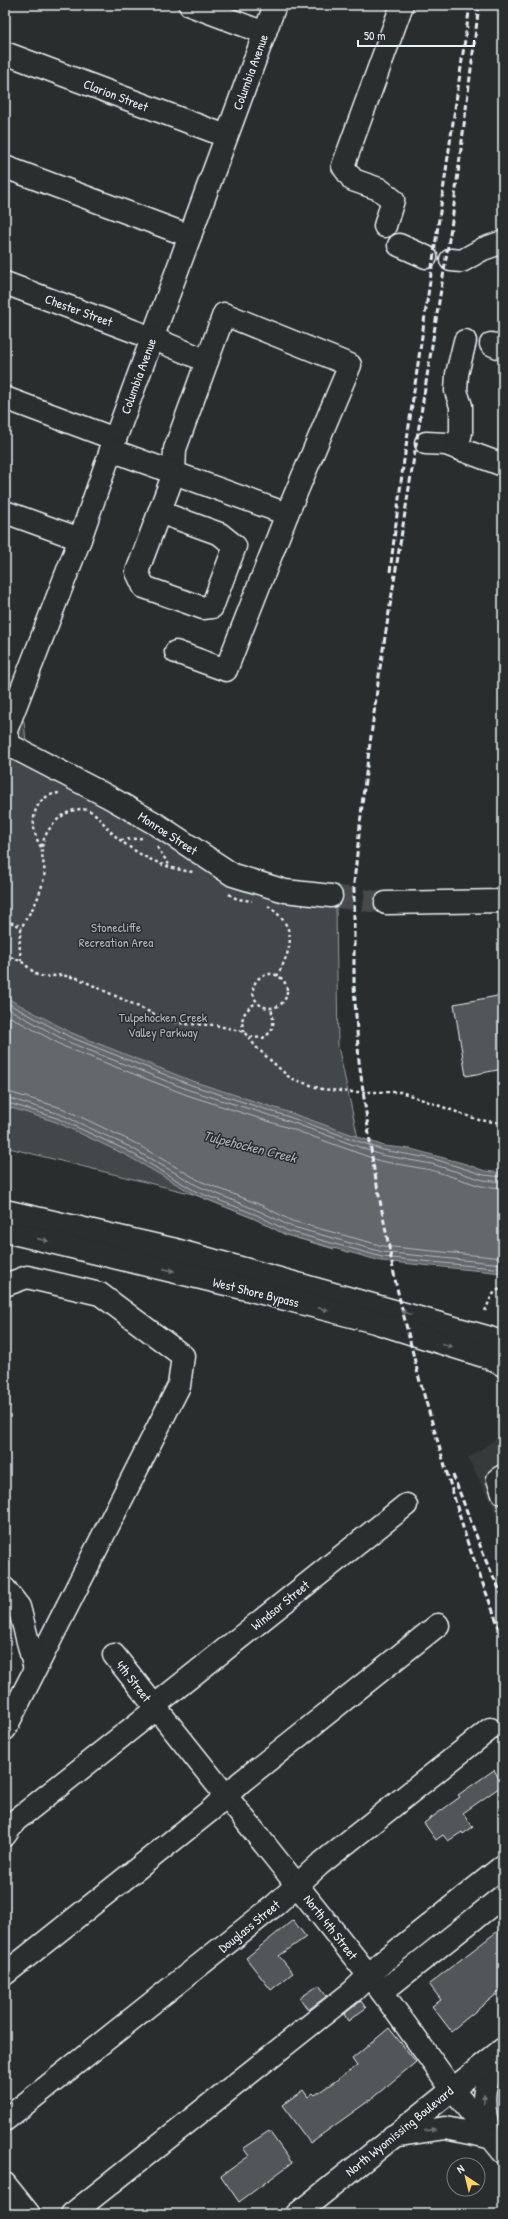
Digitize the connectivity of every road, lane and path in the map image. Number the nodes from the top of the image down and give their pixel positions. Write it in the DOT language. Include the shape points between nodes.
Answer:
graph roads {
  1 [pos="190,5"];
  2 [pos="275,5"];
  3 [pos="402,5"];
  4 [pos="265,33"];
  5 [pos="5,53"];
  6 [pos="226,136"];
  7 [pos="5,167"];
  8 [pos="385,226"];
  9 [pos="190,236"];
  10 [pos="503,242"];
  11 [pos="399,245"];
  12 [pos="426,258"];
  13 [pos="451,260"];
  14 [pos="5,283"];
  15 [pos="152,338"];
  16 [pos="465,341"];
  17 [pos="207,361"];
  18 [pos="5,398"];
  19 [pos="426,443"];
  20 [pos="113,445"];
  21 [pos="457,448"];
  22 [pos="503,465"];
  23 [pos="174,473"];
  24 [pos="5,512"];
  25 [pos="159,512"];
  26 [pos="287,514"];
  27 [pos="80,539"];
  28 [pos="176,652"];
  29 [pos="11,746"];
  30 [pos="68,794"];
  31 [pos="82,804"];
  32 [pos="92,812"];
  33 [pos="148,839"];
  34 [pos="121,840"];
  35 [pos="153,843"];
  36 [pos="42,848"];
  37 [pos="170,867"];
  38 [pos="197,872"];
  39 [pos="228,892"];
  40 [pos="331,896"];
  41 [pos="503,901"];
  42 [pos="256,902"];
  43 [pos="386,903"];
  44 [pos="265,904"];
  45 [pos="5,920"];
  46 [pos="22,927"];
  47 [pos="5,955"];
  48 [pos="21,961"];
  49 [pos="277,976"];
  50 [pos="257,1002"];
  51 [pos="271,1008"];
  52 [pos="244,1032"];
  53 [pos="249,1037"];
  54 [pos="503,1123"];
  55 [pos="5,1196"];
  56 [pos="5,1211"];
  57 [pos="5,1231"];
  58 [pos="5,1285"];
  59 [pos="503,1286"];
  60 [pos="330,1292"];
  61 [pos="485,1311"];
  62 [pos="501,1342"];
  63 [pos="503,1365"];
  64 [pos="503,1476"];
  65 [pos="503,1493"];
  66 [pos="406,1505"];
  67 [pos="5,1589"];
  68 [pos="438,1625"];
  69 [pos="114,1655"];
  70 [pos="35,1669"];
  71 [pos="155,1707"];
  72 [pos="490,1728"];
  73 [pos="5,1729"];
  74 [pos="226,1796"];
  75 [pos="5,1835"];
  76 [pos="501,1871"];
  77 [pos="297,1885"];
  78 [pos="503,1896"];
  79 [pos="5,1974"];
  80 [pos="375,1984"];
  81 [pos="503,2049"];
  82 [pos="503,2052"];
  83 [pos="452,2089"];
  84 [pos="5,2120"];
  85 [pos="392,2136"];
  86 [pos="497,2140"];
  87 [pos="5,2184"];
  88 [pos="29,2214"];
  89 [pos="72,2214"];
  90 [pos="297,2214"];
  1 -- 4 [label="main road"];
  2 -- 4 [label="main road, Columbia Avenue"];
  3 -- 8 [label="main road" via="343,166 353,180 379,189 393,200"];
  4 -- 6 [label="main road, Columbia Avenue"];
  5 -- 6 [label="main road, Clarion Street"];
  6 -- 9 [label="main road, Columbia Avenue"];
  7 -- 9 [label="main road"];
  9 -- 15 [label="main road, Columbia Avenue"];
  10 -- 13 [label="main road" via="483,249 462,261"];
  11 -- 12 [label="main road"];
  14 -- 15 [label="main road, Chester Street"];
  15 -- 17 [label="main road, Chester Street"];
  15 -- 20 [label="main road, Columbia Avenue"];
  16 -- 21 [label="main road" via="457,374 456,391 461,406 461,432"];
  17 -- 23 [label="main road" via="175,449"];
  17 -- 26 [label="main road" via="224,314 350,365"];
  18 -- 20 [label="main road"];
  19 -- 21 [label="main road" via="446,444"];
  20 -- 23 [label="main road"];
  20 -- 27 [label="main road, Columbia Avenue"];
  21 -- 22 [label="main road"];
  23 -- 25 [label="main road"];
  23 -- 26 [label="main road"];
  24 -- 27 [label="main road"];
  25 -- 25 [label="main road" via="137,572 144,587 203,608 212,607 235,546 220,534"];
  26 -- 28 [label="main road" via="226,670"];
  27 -- 29 [label="main road, Columbia Avenue" via="5,733"];
  29 -- 40 [label="main road, Monroe Street" via="156,824 233,875 285,891"];
  30 -- 36 [label="path" via="50,795 35,809 33,830"];
  31 -- 32 [label="path"];
  32 -- 34 [label="path"];
  32 -- 36 [label="path" via="81,810 62,816 52,824"];
  33 -- 34 [label="path"];
  34 -- 37 [label="path" via="152,860"];
  35 -- 37 [label="path"];
  36 -- 46 [label="path" via="44,877 36,902"];
  37 -- 38 [label="path"];
  39 -- 42 [label="path" via="237,899"];
  41 -- 43 [label="main road"];
  44 -- 49 [label="path" via="286,926 291,938 288,956"];
  45 -- 46 [label="path"];
  46 -- 48 [label="path"];
  47 -- 48 [label="path"];
  48 -- 52 [label="path" via="37,974 45,977 76,978 170,1020 185,1024 215,1025"];
  49 -- 50 [label="path" via="266,975 256,981 253,992"];
  49 -- 51 [label="path" via="284,983 286,994 281,1004"];
  50 -- 51 [label="path" via="261,1006"];
  50 -- 52 [label="path" via="243,1015"];
  51 -- 53 [label="path" via="274,1020 272,1030 263,1038"];
  52 -- 53 [label="path"];
  53 -- 54 [label="path" via="257,1048 290,1078 322,1090 401,1092 479,1120"];
  55 -- 60 [label="main road"];
  56 -- 60 [label="main road, West Shore Bypass" via="176,1250"];
  57 -- 63 [label="main road, West Shore Bypass, one-way" via="375,1322"];
  58 -- 70 [label="main road" via="27,1277 100,1294 183,1356 179,1386"];
  59 -- 61 [label="path" via="492,1295"];
  62 -- 60 [label="main road, West Shore Bypass, one-way"];
  64 -- 65 [label="main road" via="498,1479"];
  66 -- 71 [label="main road, Windsor Street"];
  67 -- 70 [label="main road" via="19,1607"];
  68 -- 74 [label="main road"];
  69 -- 71 [label="main road, 4th Street"];
  70 -- 73 [label="main road"];
  71 -- 74 [label="main road, North 4th Street"];
  71 -- 75 [label="main road, Windsor Street" via="15,1820"];
  72 -- 77 [label="main road, Douglass Street"];
  74 -- 77 [label="main road, North 4th Street"];
  74 -- 79 [label="main road"];
  76 -- 80 [label="main road" via="384,1961"];
  77 -- 80 [label="main road, North 4th Street"];
  77 -- 84 [label="main road, Douglass Street"];
  78 -- 80 [label="main road"];
  80 -- 83 [label="main road, North 4th Street"];
  80 -- 89 [label="main road" via="347,1996"];
  81 -- 83 [label="main road, North Wyomissing Boulevard"];
  86 -- 82 [label="main road, one-way" via="484,2108 485,2086"];
  83 -- 85 [label="main road, North Wyomissing Boulevard"];
  83 -- 86 [label="main road, North 4th Street"];
  85 -- 86 [label="main road, one-way" via="445,2128"];
  85 -- 90 [label="main road, North Wyomissing Boulevard"];
  87 -- 88 [label="main road"];
}
